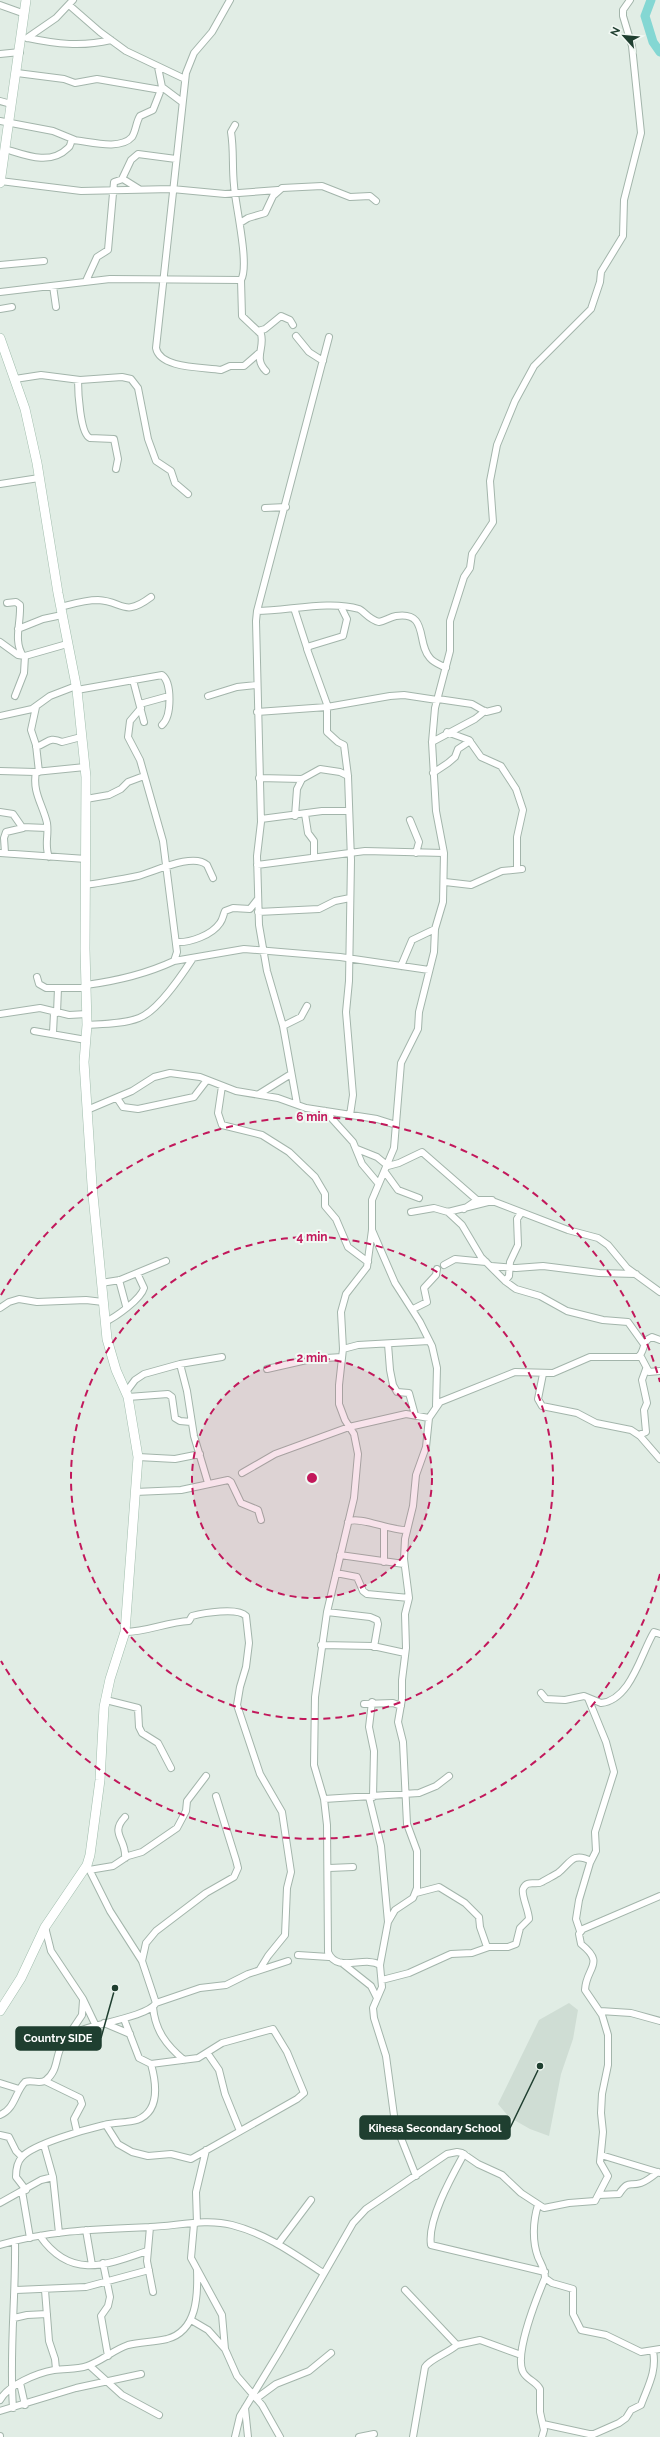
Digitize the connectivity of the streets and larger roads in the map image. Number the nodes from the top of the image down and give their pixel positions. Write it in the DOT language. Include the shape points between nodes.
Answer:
graph roads {
  1 [pos="26,0"];
  2 [pos="230,0"];
  3 [pos="630,0"];
  4 [pos="71,2"];
  5 [pos="0,5"];
  6 [pos="25,14"];
  7 [pos="24,40"];
  8 [pos="111,40"];
  9 [pos="20,52"];
  10 [pos="0,54"];
  11 [pos="158,67"];
  12 [pos="17,73"];
  13 [pos="185,79"];
  14 [pos="162,88"];
  15 [pos="0,101"];
  16 [pos="182,102"];
  17 [pos="11,104"];
  18 [pos="4,121"];
  19 [pos="235,125"];
  20 [pos="75,140"];
  21 [pos="5,149"];
  22 [pos="176,159"];
  23 [pos="122,178"];
  24 [pos="0,182"];
  25 [pos="113,189"];
  26 [pos="139,189"];
  27 [pos="172,189"];
  28 [pos="278,190"];
  29 [pos="235,194"];
  30 [pos="376,201"];
  31 [pos="240,223"];
  32 [pos="44,261"];
  33 [pos="0,265"];
  34 [pos="164,278"];
  35 [pos="241,280"];
  36 [pos="86,281"];
  37 [pos="53,286"];
  38 [pos="0,292"];
  39 [pos="12,307"];
  40 [pos="56,307"];
  41 [pos="0,309"];
  42 [pos="293,325"];
  43 [pos="258,331"];
  44 [pos="296,336"];
  45 [pos="0,338"];
  46 [pos="329,338"];
  47 [pos="2,349"];
  48 [pos="259,353"];
  49 [pos="324,361"];
  50 [pos="266,370"];
  51 [pos="15,379"];
  52 [pos="78,380"];
  53 [pos="116,469"];
  54 [pos="39,478"];
  55 [pos="0,484"];
  56 [pos="188,494"];
  57 [pos="286,507"];
  58 [pos="265,508"];
  59 [pos="151,597"];
  60 [pos="6,603"];
  61 [pos="341,607"];
  62 [pos="294,608"];
  63 [pos="61,611"];
  64 [pos="257,611"];
  65 [pos="18,630"];
  66 [pos="0,642"];
  67 [pos="67,644"];
  68 [pos="307,648"];
  69 [pos="24,656"];
  70 [pos="446,668"];
  71 [pos="133,680"];
  72 [pos="257,685"];
  73 [pos="77,688"];
  74 [pos="14,696"];
  75 [pos="169,696"];
  76 [pos="208,696"];
  77 [pos="438,699"];
  78 [pos="36,706"];
  79 [pos="141,706"];
  80 [pos="328,707"];
  81 [pos="498,709"];
  82 [pos="485,711"];
  83 [pos="257,712"];
  84 [pos="0,716"];
  85 [pos="144,722"];
  86 [pos="162,725"];
  87 [pos="447,732"];
  88 [pos="82,737"];
  89 [pos="470,741"];
  90 [pos="432,742"];
  91 [pos="36,747"];
  92 [pos="85,767"];
  93 [pos="0,771"];
  94 [pos="38,772"];
  95 [pos="433,772"];
  96 [pos="144,776"];
  97 [pos="348,776"];
  98 [pos="259,778"];
  99 [pos="302,779"];
  100 [pos="86,799"];
  101 [pos="348,811"];
  102 [pos="0,812"];
  103 [pos="305,814"];
  104 [pos="295,816"];
  105 [pos="261,819"];
  106 [pos="410,820"];
  107 [pos="23,828"];
  108 [pos="47,828"];
  109 [pos="2,853"];
  110 [pos="416,853"];
  111 [pos="444,853"];
  112 [pos="349,856"];
  113 [pos="49,857"];
  114 [pos="314,857"];
  115 [pos="86,859"];
  116 [pos="257,865"];
  117 [pos="165,866"];
  118 [pos="213,878"];
  119 [pos="445,882"];
  120 [pos="86,886"];
  121 [pos="350,898"];
  122 [pos="257,900"];
  123 [pos="258,912"];
  124 [pos="434,930"];
  125 [pos="176,942"];
  126 [pos="264,951"];
  127 [pos="193,958"];
  128 [pos="349,958"];
  129 [pos="174,962"];
  130 [pos="401,966"];
  131 [pos="429,970"];
  132 [pos="37,977"];
  133 [pos="86,986"];
  134 [pos="58,988"];
  135 [pos="307,1006"];
  136 [pos="56,1013"];
  137 [pos="0,1014"];
  138 [pos="86,1014"];
  139 [pos="87,1025"];
  140 [pos="283,1026"];
  141 [pos="34,1031"];
  142 [pos="53,1033"];
  143 [pos="86,1040"];
  144 [pos="291,1074"];
  145 [pos="207,1080"];
  146 [pos="222,1086"];
  147 [pos="259,1094"];
  148 [pos="117,1098"];
  149 [pos="297,1104"];
  150 [pos="87,1110"];
  151 [pos="324,1111"];
  152 [pos="350,1115"];
  153 [pos="396,1125"];
  154 [pos="357,1149"];
  155 [pos="388,1166"];
  156 [pos="385,1172"];
  157 [pos="378,1183"];
  158 [pos="419,1198"];
  159 [pos="477,1200"];
  160 [pos="494,1202"];
  161 [pos="464,1210"];
  162 [pos="411,1212"];
  163 [pos="448,1212"];
  164 [pos="521,1213"];
  165 [pos="372,1230"];
  166 [pos="166,1261"];
  167 [pos="368,1262"];
  168 [pos="489,1264"];
  169 [pos="444,1265"];
  170 [pos="510,1268"];
  171 [pos="437,1269"];
  172 [pos="136,1273"];
  173 [pos="636,1274"];
  174 [pos="119,1280"];
  175 [pos="505,1281"];
  176 [pos="101,1283"];
  177 [pos="660,1292"];
  178 [pos="103,1302"];
  179 [pos="126,1306"];
  180 [pos="0,1308"];
  181 [pos="413,1309"];
  182 [pos="105,1322"];
  183 [pos="428,1339"];
  184 [pos="660,1340"];
  185 [pos="643,1343"];
  186 [pos="388,1344"];
  187 [pos="342,1349"];
  188 [pos="640,1355"];
  189 [pos="222,1357"];
  190 [pos="342,1357"];
  191 [pos="180,1364"];
  192 [pos="267,1369"];
  193 [pos="646,1369"];
  194 [pos="660,1371"];
  195 [pos="543,1374"];
  196 [pos="127,1395"];
  197 [pos="436,1406"];
  198 [pos="415,1414"];
  199 [pos="429,1418"];
  200 [pos="191,1422"];
  201 [pos="349,1427"];
  202 [pos="639,1435"];
  203 [pos="200,1454"];
  204 [pos="138,1456"];
  205 [pos="660,1459"];
  206 [pos="242,1473"];
  207 [pos="208,1483"];
  208 [pos="135,1492"];
  209 [pos="261,1520"];
  210 [pos="348,1522"];
  211 [pos="384,1528"];
  212 [pos="406,1530"];
  213 [pos="340,1555"];
  214 [pos="384,1562"];
  215 [pos="404,1564"];
  216 [pos="336,1574"];
  217 [pos="409,1598"];
  218 [pos="327,1612"];
  219 [pos="125,1632"];
  220 [pos="660,1634"];
  221 [pos="321,1645"];
  222 [pos="374,1647"];
  223 [pos="405,1653"];
  224 [pos="541,1692"];
  225 [pos="588,1698"];
  226 [pos="106,1700"];
  227 [pos="372,1702"];
  228 [pos="364,1704"];
  229 [pos="401,1706"];
  230 [pos="171,1768"];
  231 [pos="206,1776"];
  232 [pos="449,1776"];
  233 [pos="405,1795"];
  234 [pos="216,1796"];
  235 [pos="371,1797"];
  236 [pos="324,1799"];
  237 [pos="125,1817"];
  238 [pos="125,1858"];
  239 [pos="591,1861"];
  240 [pos="353,1867"];
  241 [pos="88,1868"];
  242 [pos="329,1868"];
  243 [pos="416,1893"];
  244 [pos="660,1896"];
  245 [pos="388,1922"];
  246 [pos="45,1927"];
  247 [pos="580,1931"];
  248 [pos="488,1947"];
  249 [pos="298,1955"];
  250 [pos="330,1957"];
  251 [pos="142,1961"];
  252 [pos="288,1961"];
  253 [pos="342,1963"];
  254 [pos="380,1965"];
  255 [pos="260,1969"];
  256 [pos="382,1980"];
  257 [pos="377,1998"];
  258 [pos="83,2000"];
  259 [pos="155,2005"];
  260 [pos="0,2011"];
  261 [pos="600,2011"];
  262 [pos="124,2019"];
  263 [pos="660,2021"];
  264 [pos="104,2022"];
  265 [pos="95,2024"];
  266 [pos="130,2034"];
  267 [pos="68,2036"];
  268 [pos="208,2054"];
  269 [pos="184,2060"];
  270 [pos="151,2064"];
  271 [pos="45,2081"];
  272 [pos="0,2083"];
  273 [pos="19,2089"];
  274 [pos="0,2114"];
  275 [pos="106,2124"];
  276 [pos="240,2131"];
  277 [pos="77,2132"];
  278 [pos="0,2135"];
  279 [pos="44,2145"];
  280 [pos="206,2150"];
  281 [pos="464,2154"];
  282 [pos="601,2155"];
  283 [pos="22,2157"];
  284 [pos="51,2169"];
  285 [pos="659,2172"];
  286 [pos="416,2176"];
  287 [pos="53,2177"];
  288 [pos="41,2180"];
  289 [pos="24,2191"];
  290 [pos="600,2195"];
  291 [pos="311,2200"];
  292 [pos="0,2203"];
  293 [pos="538,2205"];
  294 [pos="195,2223"];
  295 [pos="150,2227"];
  296 [pos="86,2230"];
  297 [pos="59,2233"];
  298 [pos="40,2236"];
  299 [pos="30,2238"];
  300 [pos="14,2241"];
  301 [pos="278,2244"];
  302 [pos="0,2245"];
  303 [pos="147,2251"];
  304 [pos="103,2263"];
  305 [pos="92,2265"];
  306 [pos="149,2270"];
  307 [pos="197,2270"];
  308 [pos="323,2274"];
  309 [pos="545,2275"];
  310 [pos="107,2282"];
  311 [pos="16,2290"];
  312 [pos="45,2290"];
  313 [pos="405,2290"];
  314 [pos="153,2292"];
  315 [pos="47,2314"];
  316 [pos="14,2318"];
  317 [pos="191,2320"];
  318 [pos="457,2345"];
  319 [pos="660,2349"];
  320 [pos="225,2350"];
  321 [pos="653,2351"];
  322 [pos="331,2353"];
  323 [pos="108,2356"];
  324 [pos="521,2356"];
  325 [pos="90,2366"];
  326 [pos="56,2369"];
  327 [pos="141,2374"];
  328 [pos="108,2380"];
  329 [pos="20,2383"];
  330 [pos="12,2386"];
  331 [pos="256,2396"];
  332 [pos="0,2400"];
  333 [pos="25,2405"];
  334 [pos="13,2408"];
  335 [pos="245,2408"];
  336 [pos="0,2411"];
  337 [pos="159,2415"];
  338 [pos="543,2424"];
  339 [pos="374,2434"];
  340 [pos="589,2436"];
  341 [pos="234,2437"];
  342 [pos="248,2437"];
  343 [pos="280,2437"];
  344 [pos="359,2437"];
  345 [pos="413,2437"];
  346 [pos="542,2437"];
  1 -- 6 [label="street"];
  2 -- 13 [label="street" via="212,32 194,53"];
  3 -- 70 [label="street" via="623,10 623,16 633,51 640,133 624,200 623,236 601,272 591,309 531,369 502,430 490,481 493,522 474,549 470,568 459,590 450,621 450,651"];
  4 -- 7 [label="street" via="56,18"];
  4 -- 8 [label="street"];
  5 -- 6 [label="street"];
  6 -- 7 [label="street"];
  7 -- 8 [label="street" via="70,45"];
  7 -- 9 [label="street"];
  8 -- 11 [label="street" via="133,56"];
  9 -- 10 [label="street"];
  9 -- 12 [label="street"];
  11 -- 13 [label="street"];
  11 -- 14 [label="street"];
  12 -- 14 [label="street" via="64,79 75,83 97,79"];
  12 -- 17 [label="street"];
  13 -- 16 [label="street"];
  14 -- 16 [label="street"];
  14 -- 20 [label="street" via="153,110 140,116 132,136 127,140 104,145"];
  15 -- 17 [label="street"];
  16 -- 22 [label="street"];
  17 -- 18 [label="street"];
  18 -- 20 [label="street" via="53,131"];
  18 -- 21 [label="street"];
  19 -- 29 [label="street" via="231,132"];
  20 -- 21 [label="street" via="71,141 69,148 48,158"];
  21 -- 24 [label="street"];
  22 -- 23 [label="street" via="138,154 131,160"];
  22 -- 27 [label="street"];
  23 -- 25 [label="street" via="114,182"];
  23 -- 26 [label="street"];
  24 -- 25 [label="street" via="65,190"];
  25 -- 26 [label="street"];
  25 -- 36 [label="street" via="108,250 97,257"];
  26 -- 27 [label="street"];
  27 -- 29 [label="street"];
  27 -- 34 [label="street"];
  28 -- 29 [label="street"];
  28 -- 30 [label="street" via="322,186 350,196 370,196"];
  28 -- 31 [label="street" via="265,213"];
  29 -- 31 [label="street"];
  31 -- 35 [label="street" via="244,273"];
  32 -- 33 [label="street"];
  34 -- 35 [label="street"];
  34 -- 36 [label="street"];
  34 -- 48 [label="street" via="156,348 164,359 182,367 210,367 220,370 230,366 244,366"];
  35 -- 43 [label="street" via="242,316 245,322"];
  36 -- 37 [label="street"];
  37 -- 38 [label="street"];
  37 -- 40 [label="street"];
  39 -- 41 [label="street"];
  42 -- 43 [label="street" via="290,320 281,316"];
  43 -- 48 [label="street" via="262,339"];
  44 -- 49 [label="street" via="309,352"];
  45 -- 47 [label="street"];
  46 -- 49 [label="street"];
  47 -- 51 [label="street"];
  48 -- 50 [label="street" via="260,363"];
  49 -- 57 [label="street"];
  51 -- 52 [label="street" via="41,376"];
  51 -- 54 [label="street" via="25,409"];
  52 -- 53 [label="street" via="85,433 90,438 114,439 118,459"];
  52 -- 56 [label="street" via="122,377 131,379 138,388 148,439 156,461 170,470 175,483"];
  54 -- 55 [label="street"];
  54 -- 63 [label="street"];
  57 -- 58 [label="street"];
  57 -- 64 [label="street"];
  59 -- 63 [label="street" via="141,604 125,608 96,600"];
  60 -- 65 [label="street" via="19,604 21,616"];
  61 -- 62 [label="street"];
  61 -- 68 [label="street" via="347,618 342,637"];
  61 -- 70 [label="street" via="360,610 369,619 379,622 394,616 412,617 421,631 429,656"];
  62 -- 64 [label="street"];
  62 -- 68 [label="street"];
  63 -- 65 [label="street"];
  63 -- 67 [label="street"];
  64 -- 72 [label="street"];
  65 -- 69 [label="street" via="17,646"];
  66 -- 69 [label="street"];
  67 -- 69 [label="street"];
  67 -- 73 [label="street"];
  68 -- 80 [label="street"];
  69 -- 74 [label="street" via="24,673"];
  70 -- 77 [label="street"];
  71 -- 73 [label="street"];
  71 -- 75 [label="street" via="162,675"];
  71 -- 79 [label="street"];
  72 -- 76 [label="street" via="237,687"];
  72 -- 83 [label="street"];
  73 -- 78 [label="street" via="50,696"];
  73 -- 88 [label="street"];
  75 -- 79 [label="street"];
  75 -- 86 [label="street" via="169,713"];
  77 -- 80 [label="street" via="404,695 378,697"];
  77 -- 82 [label="street" via="472,704"];
  77 -- 90 [label="street"];
  78 -- 84 [label="street"];
  78 -- 91 [label="street" via="31,730"];
  79 -- 85 [label="street"];
  79 -- 96 [label="street" via="132,717 128,730 129,740 140,760"];
  80 -- 83 [label="street"];
  80 -- 97 [label="street" via="327,732 344,745"];
  81 -- 82 [label="street"];
  82 -- 87 [label="street" via="475,719"];
  83 -- 98 [label="street"];
  87 -- 89 [label="street"];
  87 -- 90 [label="street"];
  88 -- 91 [label="street" via="62,742 56,739 48,740"];
  88 -- 92 [label="street"];
  89 -- 95 [label="street" via="457,751 448,764"];
  89 -- 119 [label="street" via="481,757 500,766 516,789 523,810 517,837 520,869 496,874 471,885"];
  90 -- 95 [label="street"];
  91 -- 94 [label="street"];
  92 -- 94 [label="street"];
  92 -- 100 [label="street"];
  93 -- 94 [label="street"];
  94 -- 108 [label="street" via="35,790"];
  95 -- 111 [label="street" via="436,811"];
  96 -- 100 [label="street" via="128,782 109,795"];
  96 -- 117 [label="street" via="162,841"];
  97 -- 99 [label="street" via="320,769"];
  97 -- 101 [label="street"];
  98 -- 99 [label="street"];
  98 -- 105 [label="street"];
  99 -- 104 [label="street" via="297,788"];
  100 -- 115 [label="street"];
  101 -- 103 [label="street"];
  101 -- 112 [label="street"];
  102 -- 107 [label="street" via="11,812"];
  103 -- 104 [label="street"];
  103 -- 114 [label="street" via="308,833 314,841"];
  104 -- 105 [label="street"];
  105 -- 116 [label="street"];
  106 -- 110 [label="street" via="419,842"];
  107 -- 108 [label="street"];
  107 -- 109 [label="street" via="6,832"];
  108 -- 113 [label="street" via="45,847"];
  109 -- 113 [label="street"];
  110 -- 111 [label="street"];
  110 -- 112 [label="street" via="382,851"];
  111 -- 119 [label="street"];
  112 -- 114 [label="street"];
  112 -- 121 [label="street"];
  113 -- 115 [label="street"];
  114 -- 116 [label="street"];
  115 -- 120 [label="street"];
  116 -- 122 [label="street"];
  117 -- 118 [label="street" via="200,860 210,869"];
  117 -- 120 [label="street" via="136,876"];
  117 -- 125 [label="street" via="170,884 171,919"];
  119 -- 124 [label="street" via="443,902"];
  120 -- 133 [label="street"];
  121 -- 123 [label="street" via="335,901 319,909"];
  121 -- 128 [label="street"];
  122 -- 123 [label="street"];
  122 -- 125 [label="street" via="250,909 225,911 220,923 210,932 194,939"];
  123 -- 126 [label="street"];
  124 -- 130 [label="street" via="412,940"];
  124 -- 131 [label="street" via="434,952"];
  125 -- 129 [label="street"];
  126 -- 127 [label="street" via="238,950"];
  126 -- 128 [label="street"];
  126 -- 140 [label="street"];
  127 -- 129 [label="street"];
  127 -- 139 [label="street" via="172,989 146,1015 135,1020"];
  128 -- 130 [label="street"];
  128 -- 152 [label="street" via="346,1012 352,1095"];
  129 -- 133 [label="street" via="119,980"];
  130 -- 131 [label="street"];
  131 -- 153 [label="street" via="419,1012 418,1029 401,1063"];
  132 -- 134 [label="street" via="41,986"];
  133 -- 134 [label="street"];
  133 -- 138 [label="street"];
  134 -- 136 [label="street"];
  135 -- 140 [label="street" via="302,1017"];
  136 -- 137 [label="street" via="35,1008"];
  136 -- 138 [label="street"];
  136 -- 142 [label="street"];
  138 -- 139 [label="street"];
  139 -- 143 [label="street"];
  140 -- 144 [label="street"];
  141 -- 142 [label="street"];
  142 -- 143 [label="street"];
  143 -- 150 [label="street" via="84,1066"];
  144 -- 147 [label="street"];
  144 -- 149 [label="street"];
  145 -- 146 [label="street"];
  145 -- 148 [label="street" via="185,1074 163,1074"];
  145 -- 148 [label="street" via="194,1097 138,1109 123,1108"];
  146 -- 147 [label="street"];
  146 -- 167 [label="street" via="218,1113 222,1125 262,1135 289,1152 315,1177 325,1194 325,1206 336,1219 348,1247"];
  147 -- 149 [label="street"];
  148 -- 150 [label="street"];
  149 -- 151 [label="street"];
  150 -- 176 [label="street"];
  151 -- 152 [label="street"];
  151 -- 154 [label="street"];
  152 -- 153 [label="street"];
  153 -- 155 [label="street" via="394,1148"];
  154 -- 155 [label="street" via="374,1156"];
  154 -- 157 [label="street" via="362,1164"];
  155 -- 156 [label="street"];
  155 -- 159 [label="street" via="422,1152"];
  156 -- 157 [label="street"];
  156 -- 158 [label="street" via="398,1190"];
  157 -- 165 [label="street" via="372,1200"];
  159 -- 160 [label="street" via="490,1199"];
  159 -- 161 [label="street"];
  160 -- 161 [label="street"];
  160 -- 164 [label="street"];
  161 -- 163 [label="street"];
  162 -- 163 [label="street" via="434,1208"];
  163 -- 168 [label="street" via="462,1225 472,1245"];
  164 -- 170 [label="street" via="517,1220 518,1245"];
  164 -- 173 [label="street" via="598,1238"];
  165 -- 167 [label="street"];
  165 -- 181 [label="street" via="395,1283"];
  166 -- 172 [label="street"];
  167 -- 187 [label="street" via="366,1270 351,1286 344,1301 341,1312"];
  168 -- 169 [label="street" via="455,1259"];
  168 -- 170 [label="street"];
  168 -- 175 [label="street"];
  170 -- 173 [label="street" via="543,1266 599,1273"];
  170 -- 175 [label="street"];
  171 -- 181 [label="street" via="436,1275 424,1288 426,1303"];
  172 -- 174 [label="street"];
  172 -- 179 [label="street" via="144,1290 136,1300"];
  173 -- 177 [label="street"];
  174 -- 176 [label="street"];
  174 -- 179 [label="street"];
  175 -- 185 [label="street" via="516,1289 540,1296 567,1311 603,1320 628,1322"];
  176 -- 178 [label="street"];
  178 -- 180 [label="street" via="37,1302 19,1299"];
  178 -- 182 [label="street"];
  179 -- 182 [label="street" via="118,1316"];
  181 -- 183 [label="street"];
  182 -- 196 [label="street" via="111,1356"];
  183 -- 186 [label="street"];
  183 -- 197 [label="street" via="437,1368"];
  184 -- 185 [label="street" via="652,1337"];
  185 -- 188 [label="street"];
  186 -- 187 [label="street" via="358,1345"];
  186 -- 198 [label="street" via="393,1385 397,1392 409,1393"];
  187 -- 190 [label="street"];
  188 -- 193 [label="street"];
  188 -- 195 [label="street" via="626,1358 590,1358 559,1372"];
  189 -- 191 [label="street"];
  190 -- 192 [label="street" via="311,1359"];
  190 -- 201 [label="street" via="339,1404"];
  191 -- 196 [label="street" via="137,1377"];
  191 -- 200 [label="street" via="188,1391"];
  193 -- 194 [label="street" via="652,1373"];
  193 -- 202 [label="street" via="642,1380 647,1400 644,1410 646,1432"];
  195 -- 197 [label="street" via="515,1372 475,1386"];
  195 -- 202 [label="street" via="538,1399 542,1406 577,1413 596,1423 626,1429"];
  196 -- 200 [label="street" via="169,1394 172,1397 175,1418"];
  196 -- 204 [label="street"];
  197 -- 199 [label="street"];
  198 -- 199 [label="street"];
  198 -- 201 [label="street" via="394,1416"];
  199 -- 212 [label="street" via="426,1447 416,1475 413,1506"];
  200 -- 203 [label="street"];
  201 -- 206 [label="street" via="275,1454"];
  201 -- 210 [label="street" via="354,1434 358,1454 354,1498"];
  202 -- 205 [label="street"];
  203 -- 204 [label="street" via="175,1459"];
  203 -- 207 [label="street"];
  204 -- 208 [label="street"];
  207 -- 208 [label="street" via="181,1490"];
  207 -- 209 [label="street" via="229,1481 238,1500 258,1510"];
  208 -- 219 [label="street"];
  210 -- 211 [label="street" via="358,1520"];
  210 -- 213 [label="street"];
  211 -- 212 [label="street"];
  211 -- 214 [label="street"];
  212 -- 215 [label="street"];
  213 -- 214 [label="street"];
  213 -- 216 [label="street"];
  214 -- 215 [label="street"];
  215 -- 217 [label="street"];
  216 -- 217 [label="street" via="357,1577 367,1594"];
  216 -- 218 [label="street"];
  217 -- 223 [label="street" via="405,1614"];
  218 -- 221 [label="street"];
  218 -- 222 [label="street" via="377,1620"];
  219 -- 226 [label="street"];
  219 -- 255 [label="street" via="142,1631 158,1625 188,1621 192,1616 233,1610 246,1616 249,1643 237,1705 260,1774 282,1812 291,1875 286,1888 286,1934"];
  220 -- 225 [label="street" via="654,1632 639,1664 621,1693 604,1703"];
  221 -- 222 [label="street"];
  221 -- 236 [label="street" via="315,1697 313,1759"];
  222 -- 223 [label="street"];
  223 -- 229 [label="street"];
  224 -- 225 [label="street" via="546,1699 565,1700 578,1696"];
  225 -- 239 [label="street" via="606,1742 614,1772 595,1832 597,1846"];
  226 -- 230 [label="street" via="138,1708 142,1734 158,1743"];
  226 -- 241 [label="street" via="95,1829"];
  227 -- 228 [label="street"];
  227 -- 229 [label="street" via="396,1703"];
  227 -- 235 [label="street" via="369,1728 374,1751"];
  229 -- 233 [label="street" via="398,1722 403,1742"];
  231 -- 238 [label="street" via="187,1801 186,1811 177,1828 149,1848"];
  232 -- 233 [label="street" via="428,1790"];
  233 -- 235 [label="street"];
  233 -- 243 [label="street" via="407,1824 417,1851"];
  234 -- 251 [label="street" via="238,1868 234,1877 206,1893 156,1931 146,1943"];
  235 -- 236 [label="street"];
  235 -- 245 [label="street" via="381,1846"];
  236 -- 242 [label="street" via="328,1825"];
  237 -- 238 [label="street" via="119,1823 118,1830 125,1849"];
  238 -- 241 [label="street" via="113,1866"];
  239 -- 247 [label="street" via="576,1919"];
  239 -- 248 [label="street" via="581,1857 569,1860 558,1872 542,1882 528,1884 523,1892 530,1919 520,1928 516,1944 508,1947"];
  240 -- 242 [label="street"];
  241 -- 246 [label="street"];
  241 -- 251 [label="street" via="110,1911"];
  242 -- 250 [label="street" via="327,1915"];
  243 -- 245 [label="street" via="395,1910"];
  243 -- 248 [label="street" via="439,1887 465,1903 479,1917"];
  244 -- 247 [label="street"];
  245 -- 254 [label="street"];
  246 -- 258 [label="street" via="51,1951"];
  246 -- 260 [label="street" via="21,1978"];
  247 -- 261 [label="street" via="581,1944 591,1951 594,1966 585,1990"];
  248 -- 256 [label="street" via="472,1953 451,1954 409,1973"];
  249 -- 250 [label="street"];
  250 -- 253 [label="street" via="337,1963"];
  251 -- 259 [label="street"];
  252 -- 255 [label="street"];
  253 -- 254 [label="street" via="369,1961"];
  253 -- 257 [label="street" via="371,1986"];
  254 -- 256 [label="street"];
  255 -- 259 [label="street" via="226,1985 200,1988"];
  256 -- 257 [label="street"];
  257 -- 286 [label="street" via="373,2013 387,2062 395,2123"];
  258 -- 265 [label="street"];
  258 -- 267 [label="street" via="82,2015"];
  259 -- 262 [label="street"];
  259 -- 269 [label="street" via="155,2021 164,2040"];
  261 -- 263 [label="street" via="631,2013"];
  261 -- 282 [label="street" via="608,2035 608,2066 600,2113 603,2132"];
  262 -- 264 [label="street"];
  262 -- 266 [label="street"];
  264 -- 265 [label="street"];
  264 -- 266 [label="street"];
  265 -- 267 [label="street"];
  266 -- 270 [label="street" via="139,2058"];
  267 -- 271 [label="street" via="60,2045"];
  268 -- 269 [label="street"];
  268 -- 276 [label="street" via="220,2070 225,2094"];
  268 -- 276 [label="street" via="222,2043 273,2029 304,2089 300,2097"];
  269 -- 270 [label="street"];
  270 -- 275 [label="street" via="156,2092 148,2112 138,2119"];
  271 -- 273 [label="street" via="28,2081"];
  271 -- 277 [label="street" via="76,2094 82,2101 74,2119"];
  272 -- 273 [label="street"];
  273 -- 274 [label="street" via="11,2107"];
  275 -- 277 [label="street"];
  275 -- 280 [label="street" via="118,2144 140,2155 171,2154 191,2159"];
  276 -- 280 [label="street"];
  277 -- 279 [label="street"];
  278 -- 283 [label="street" via="9,2137"];
  279 -- 283 [label="street"];
  279 -- 284 [label="street"];
  280 -- 294 [label="street" via="195,2197"];
  281 -- 286 [label="street" via="447,2154"];
  281 -- 293 [label="street" via="502,2175"];
  281 -- 309 [label="street" via="442,2197 431,2245"];
  282 -- 285 [label="street"];
  282 -- 290 [label="street" via="600,2162 608,2176"];
  283 -- 289 [label="street" via="18,2163 16,2176"];
  284 -- 287 [label="street"];
  284 -- 288 [label="street"];
  285 -- 290 [label="street" via="641,2183 625,2186 619,2194"];
  286 -- 308 [label="street" via="358,2216"];
  287 -- 288 [label="street"];
  287 -- 297 [label="street"];
  288 -- 289 [label="street"];
  289 -- 292 [label="street"];
  289 -- 299 [label="street"];
  290 -- 293 [label="street" via="593,2202 564,2204 547,2209"];
  291 -- 301 [label="street"];
  293 -- 309 [label="street" via="534,2234 538,2257"];
  294 -- 295 [label="street"];
  294 -- 301 [label="street" via="231,2225"];
  294 -- 307 [label="street" via="190,2254"];
  295 -- 296 [label="street"];
  295 -- 303 [label="street"];
  296 -- 297 [label="street"];
  296 -- 305 [label="street"];
  297 -- 298 [label="street"];
  298 -- 299 [label="street"];
  298 -- 305 [label="street" via="52,2252 63,2260 76,2265"];
  299 -- 300 [label="street"];
  300 -- 302 [label="street"];
  300 -- 311 [label="street"];
  301 -- 308 [label="street"];
  303 -- 304 [label="street"];
  303 -- 306 [label="street"];
  304 -- 305 [label="street"];
  304 -- 310 [label="street"];
  306 -- 310 [label="street"];
  306 -- 314 [label="street"];
  307 -- 317 [label="street" via="197,2299"];
  307 -- 320 [label="street" via="222,2315"];
  308 -- 331 [label="street"];
  309 -- 321 [label="street" via="552,2283 573,2289 573,2314 581,2330 606,2335 641,2352"];
  309 -- 324 [label="street"];
  310 -- 312 [label="street"];
  310 -- 323 [label="street" via="110,2303 101,2316"];
  311 -- 312 [label="street"];
  311 -- 316 [label="street"];
  312 -- 315 [label="street"];
  313 -- 318 [label="street"];
  315 -- 316 [label="street" via="28,2314"];
  315 -- 326 [label="street" via="49,2346"];
  316 -- 330 [label="street"];
  317 -- 320 [label="street" via="208,2330"];
  317 -- 323 [label="street" via="187,2328 172,2338 129,2345"];
  318 -- 324 [label="street" via="480,2340"];
  318 -- 345 [label="street" via="430,2361 426,2367"];
  319 -- 321 [label="street"];
  320 -- 331 [label="street" via="237,2376"];
  321 -- 340 [label="street" via="654,2373 641,2405 631,2410 619,2423"];
  322 -- 331 [label="street" via="309,2371 276,2384"];
  323 -- 325 [label="street"];
  324 -- 338 [label="street" via="523,2373 540,2389"];
  325 -- 326 [label="street" via="70,2370"];
  325 -- 328 [label="street"];
  326 -- 329 [label="street"];
  327 -- 328 [label="street"];
  328 -- 333 [label="street" via="67,2390"];
  328 -- 337 [label="street" via="122,2395"];
  329 -- 330 [label="street"];
  329 -- 333 [label="street"];
  330 -- 332 [label="street"];
  330 -- 334 [label="street"];
  331 -- 335 [label="street"];
  331 -- 343 [label="street"];
  333 -- 334 [label="street"];
  334 -- 336 [label="street"];
  335 -- 341 [label="street" via="238,2420"];
  335 -- 342 [label="street"];
  338 -- 340 [label="street"];
  338 -- 346 [label="street"];
  339 -- 344 [label="street"];
}
